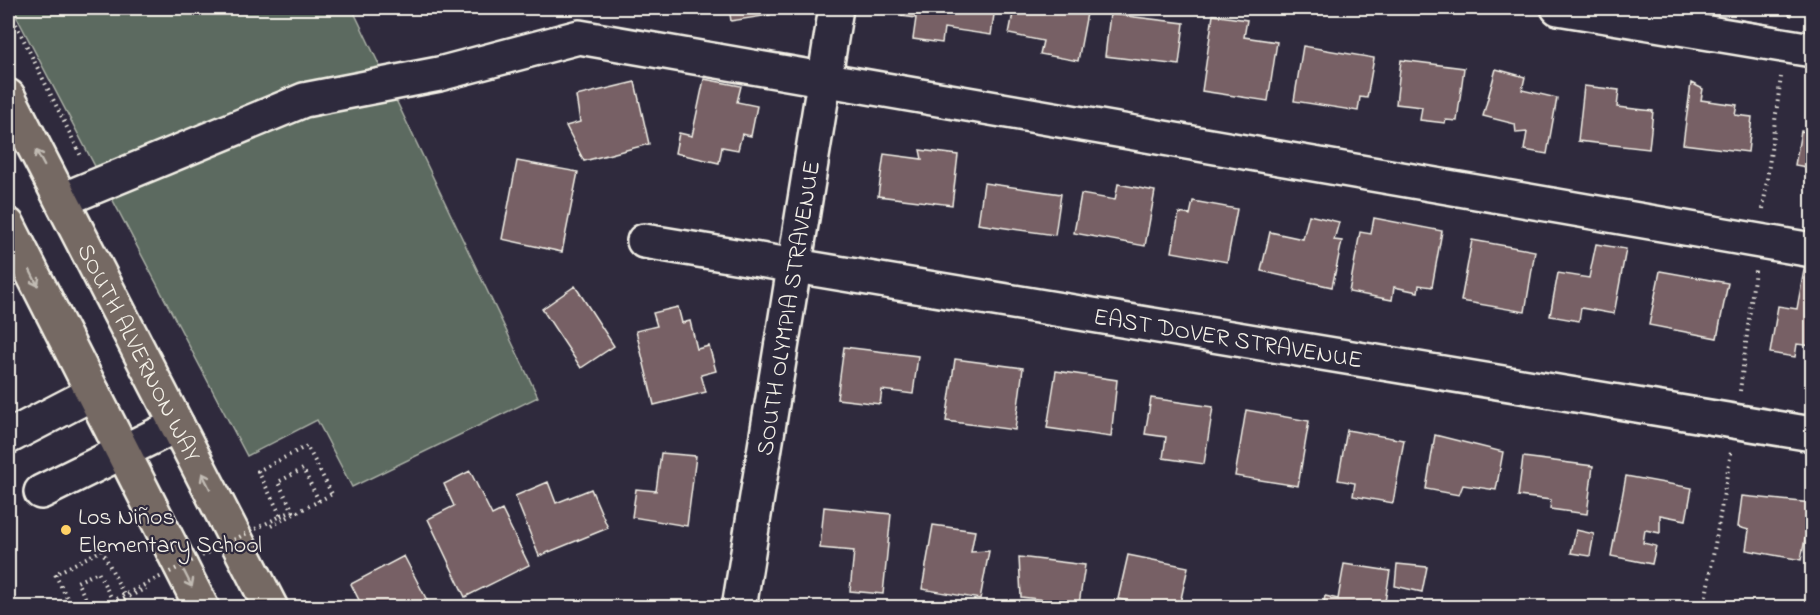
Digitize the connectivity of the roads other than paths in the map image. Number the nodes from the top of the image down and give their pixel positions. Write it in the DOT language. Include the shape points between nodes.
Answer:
graph roads {
  1 [pos="836,8"];
  2 [pos="1558,8"];
  3 [pos="1799,47"];
  4 [pos="824,79"];
  5 [pos="8,96"];
  6 [pos="62,200"];
  7 [pos="8,225"];
  8 [pos="644,241"];
  9 [pos="1812,249"];
  10 [pos="794,266"];
  11 [pos="93,393"];
  12 [pos="177,425"];
  13 [pos="1812,434"];
  14 [pos="8,437"];
  15 [pos="123,452"];
  16 [pos="41,492"];
  17 [pos="202,608"];
  18 [pos="271,608"];
  19 [pos="739,608"];
  1 -- 4 [label="street, SOUTH OLYMPIA STRAVENUE"];
  2 -- 3 [label="street"];
  4 -- 6 [label="street" via="579,37 439,74 303,100"];
  4 -- 9 [label="street"];
  4 -- 10 [label="street, SOUTH OLYMPIA STRAVENUE"];
  6 -- 5 [label="main road, SOUTH ALVERNON WAY, one-way"];
  6 -- 12 [label="main road, SOUTH ALVERNON WAY"];
  7 -- 11 [label="main road, one-way"];
  8 -- 10 [label="street, EAST DOVER STRAVENUE"];
  10 -- 13 [label="street, EAST DOVER STRAVENUE"];
  10 -- 19 [label="street, SOUTH OLYMPIA STRAVENUE"];
  11 -- 14 [label="street"];
  11 -- 15 [label="main road"];
  12 -- 15 [label="street"];
  18 -- 12 [label="main road, SOUTH ALVERNON WAY, one-way"];
  15 -- 16 [label="street"];
  15 -- 17 [label="main road, one-way"];
}
